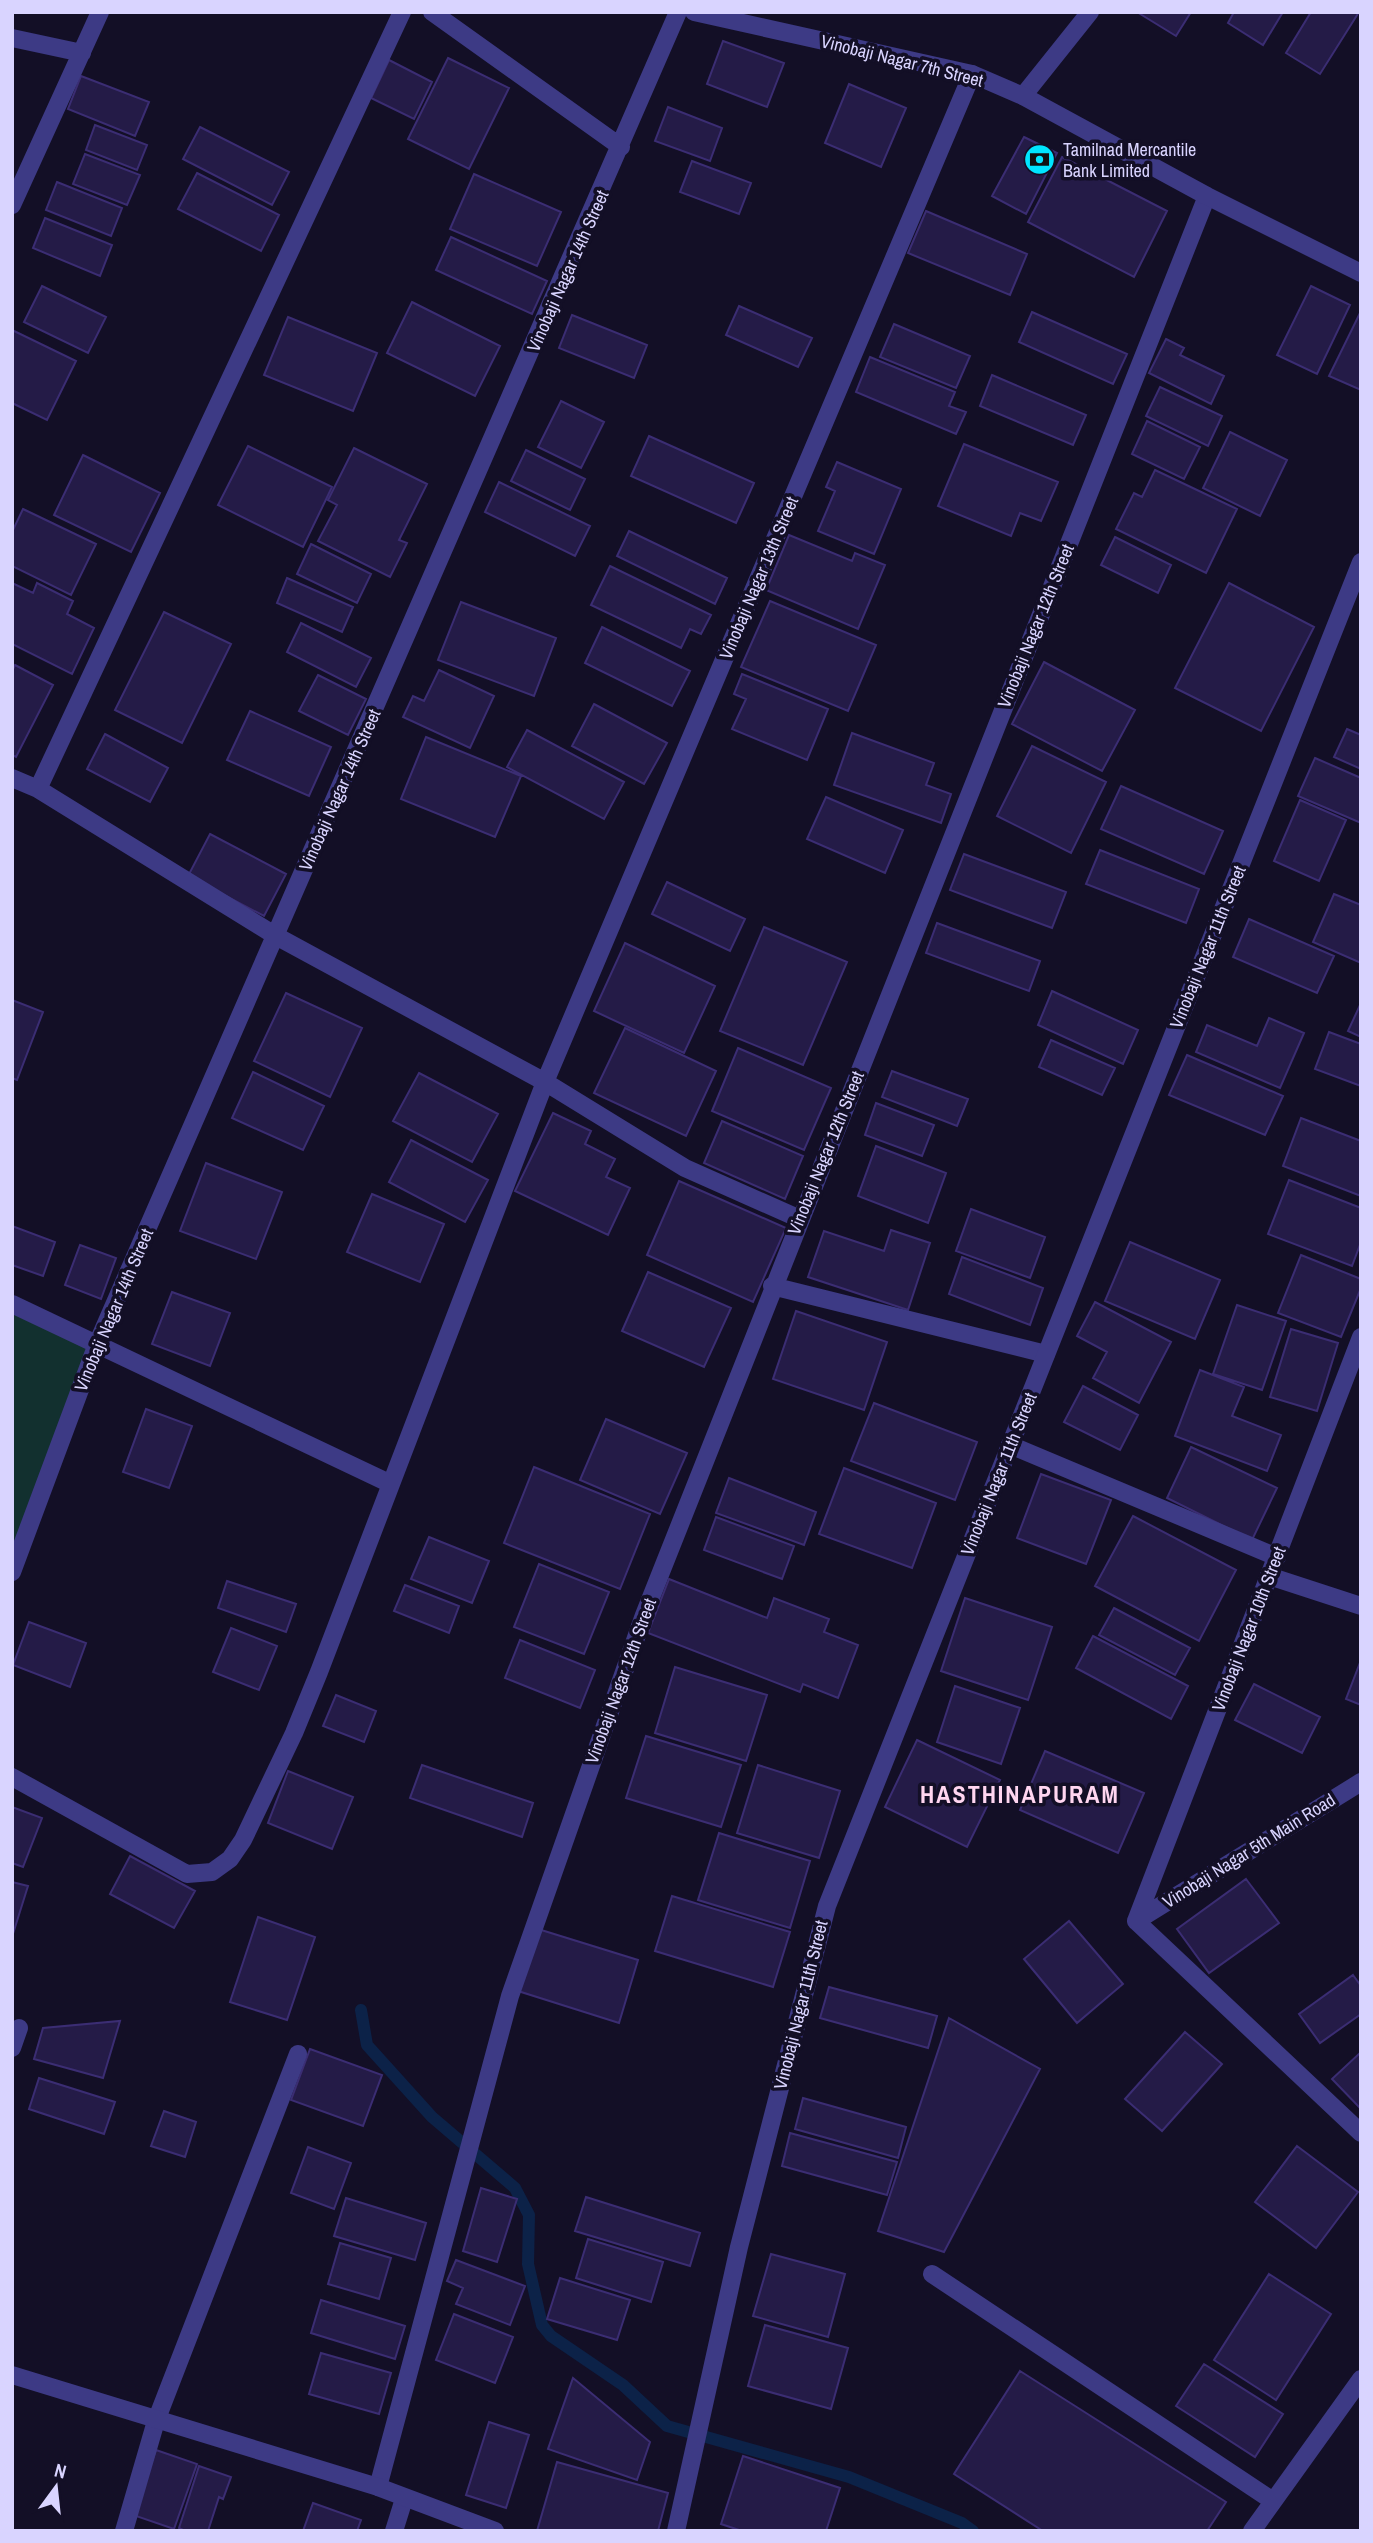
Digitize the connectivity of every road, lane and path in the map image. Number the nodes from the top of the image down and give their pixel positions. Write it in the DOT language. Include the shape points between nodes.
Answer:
graph roads {
  1 [pos="100,12"];
  2 [pos="402,12"];
  3 [pos="432,12"];
  4 [pos="678,12"];
  5 [pos="694,12"];
  6 [pos="1090,12"];
  7 [pos="12,38"];
  8 [pos="82,53"];
  9 [pos="972,75"];
  10 [pos="1023,96"];
  11 [pos="621,148"];
  12 [pos="1207,196"];
  13 [pos="12,205"];
  14 [pos="1361,273"];
  15 [pos="1361,562"];
  16 [pos="12,778"];
  17 [pos="38,789"];
  18 [pos="276,936"];
  19 [pos="545,1082"];
  20 [pos="800,1219"];
  21 [pos="772,1286"];
  22 [pos="12,1304"];
  23 [pos="1361,1338"];
  24 [pos="97,1344"];
  25 [pos="1046,1354"];
  26 [pos="1010,1445"];
  27 [pos="391,1484"];
  28 [pos="1277,1557"];
  29 [pos="12,1572"];
  30 [pos="1269,1576"];
  31 [pos="1361,1606"];
  32 [pos="12,1777"];
  33 [pos="1361,1782"];
  34 [pos="1136,1921"];
  35 [pos="19,2028"];
  36 [pos="12,2048"];
  37 [pos="298,2054"];
  38 [pos="1361,2133"];
  39 [pos="932,2274"];
  40 [pos="12,2375"];
  41 [pos="1361,2379"];
  42 [pos="156,2421"];
  43 [pos="378,2487"];
  44 [pos="404,2499"];
  45 [pos="1273,2501"];
  46 [pos="124,2531"];
  47 [pos="394,2531"];
  48 [pos="495,2531"];
  49 [pos="676,2531"];
  50 [pos="1252,2531"];
  1 -- 8 [label="street"];
  2 -- 17 [label="street"];
  3 -- 11 [label="street"];
  4 -- 11 [label="street, Vinobaji Nagar 14th Street"];
  5 -- 9 [label="street, Vinobaji Nagar 7th Street"];
  6 -- 10 [label="street"];
  7 -- 8 [label="street"];
  8 -- 13 [label="street"];
  9 -- 10 [label="street, Vinobaji Nagar 7th Street"];
  9 -- 19 [label="street, Vinobaji Nagar 13th Street"];
  10 -- 12 [label="street, Vinobaji Nagar 7th Street"];
  11 -- 18 [label="street, Vinobaji Nagar 14th Street"];
  12 -- 14 [label="street, Vinobaji Nagar 7th Street"];
  12 -- 20 [label="street, Vinobaji Nagar 12th Street"];
  15 -- 25 [label="street, Vinobaji Nagar 11th Street"];
  16 -- 17 [label="street"];
  17 -- 18 [label="street"];
  18 -- 19 [label="street"];
  18 -- 24 [label="street, Vinobaji Nagar 14th Street"];
  19 -- 20 [label="street" via="685,1168"];
  19 -- 27 [label="street, Vinobaji Nagar 13th Street"];
  20 -- 21 [label="street, Vinobaji Nagar 12th Street"];
  21 -- 25 [label="street"];
  21 -- 43 [label="street, Vinobaji Nagar 12th Street" via="639,1628 510,1996"];
  22 -- 24 [label="street"];
  23 -- 28 [label="street, Vinobaji Nagar 10th Street"];
  24 -- 27 [label="street"];
  24 -- 29 [label="street, Vinobaji Nagar 14th Street"];
  25 -- 26 [label="street, Vinobaji Nagar 11th Street"];
  26 -- 28 [label="street"];
  26 -- 49 [label="street, Vinobaji Nagar 11th Street" via="827,1906 739,2248"];
  27 -- 32 [label="street, Vinobaji Nagar 13th Street" via="294,1733 230,1859 212,1872 187,1874"];
  28 -- 30 [label="street, Vinobaji Nagar 10th Street"];
  30 -- 31 [label="street"];
  30 -- 34 [label="street, Vinobaji Nagar 10th Street"];
  33 -- 34 [label="street, Vinobaji Nagar 5th Main Road"];
  34 -- 38 [label="street"];
  35 -- 36 [label="street"];
  37 -- 42 [label="street"];
  39 -- 45 [label="street"];
  40 -- 42 [label="street"];
  41 -- 45 [label="street"];
  42 -- 43 [label="street"];
  42 -- 46 [label="street"];
  43 -- 44 [label="street"];
  44 -- 47 [label="street"];
  44 -- 48 [label="street"];
  45 -- 50 [label="street"];
}
